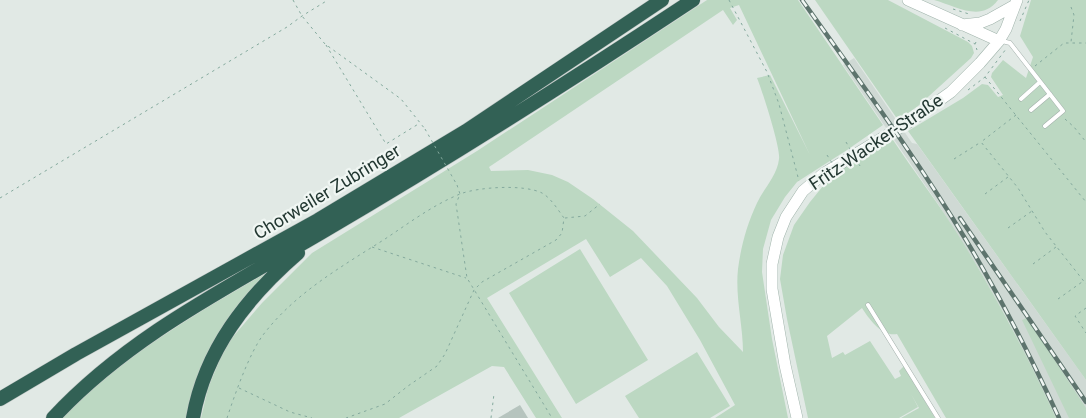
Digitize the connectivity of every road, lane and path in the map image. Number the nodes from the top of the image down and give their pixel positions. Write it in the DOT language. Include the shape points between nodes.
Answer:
graph roads {
  1 [pos="293,0"];
  2 [pos="328,0"];
  3 [pos="662,0"];
  4 [pos="693,0"];
  5 [pos="730,0"];
  6 [pos="908,0"];
  7 [pos="1016,2"];
  8 [pos="1071,7"];
  9 [pos="952,8"];
  10 [pos="971,14"];
  11 [pos="302,16"];
  12 [pos="962,25"];
  13 [pos="946,28"];
  14 [pos="981,34"];
  15 [pos="999,41"];
  16 [pos="1071,42"];
  17 [pos="1086,43"];
  18 [pos="325,44"];
  19 [pos="975,44"];
  20 [pos="977,51"];
  21 [pos="1030,70"];
  22 [pos="985,77"];
  23 [pos="1040,82"];
  24 [pos="1050,94"];
  25 [pos="1021,99"];
  26 [pos="1031,110"];
  27 [pos="1060,114"];
  28 [pos="1016,116"];
  29 [pos="420,123"];
  30 [pos="1045,126"];
  31 [pos="846,142"];
  32 [pos="981,142"];
  33 [pos="1086,142"];
  34 [pos="857,148"];
  35 [pos="850,152"];
  36 [pos="827,155"];
  37 [pos="863,159"];
  38 [pos="954,159"];
  39 [pos="835,161"];
  40 [pos="855,164"];
  41 [pos="828,166"];
  42 [pos="860,166"];
  43 [pos="840,173"];
  44 [pos="841,177"];
  45 [pos="1008,177"];
  46 [pos="832,178"];
  47 [pos="803,191"];
  48 [pos="460,194"];
  49 [pos="985,194"];
  50 [pos="0,198"];
  51 [pos="1086,202"];
  52 [pos="600,204"];
  53 [pos="1032,211"];
  54 [pos="564,218"];
  55 [pos="1008,228"];
  56 [pos="324,232"];
  57 [pos="371,247"];
  58 [pos="1056,247"];
  59 [pos="1033,264"];
  60 [pos="467,278"];
  61 [pos="1083,281"];
  62 [pos="1086,284"];
  63 [pos="474,290"];
  64 [pos="1058,299"];
  65 [pos="868,306"];
  66 [pos="1086,308"];
  67 [pos="1086,333"];
  68 [pos="238,388"];
  69 [pos="494,394"];
  70 [pos="0,399"];
  71 [pos="53,418"];
  72 [pos="193,418"];
  73 [pos="227,418"];
  74 [pos="312,418"];
  75 [pos="346,418"];
  76 [pos="491,418"];
  77 [pos="552,418"];
  78 [pos="797,418"];
  79 [pos="938,418"];
  1 -- 11 [label="path"];
  2 -- 11 [label="path"];
  3 -- 70 [label="highway, Chorweiler Zubringer" via="466,131 318,220"];
  4 -- 56 [label="highway, Chorweiler Zubringer" via="476,140"];
  5 -- 47 [label="path" via="767,72"];
  6 -- 12 [label="street"];
  7 -- 12 [label="street" via="990,19"];
  7 -- 15 [label="street, Fritz-Wacker-Straße"];
  8 -- 16 [label="path" via="1074,15"];
  9 -- 10 [label="path"];
  11 -- 18 [label="path"];
  11 -- 50 [label="path"];
  12 -- 14 [label="street"];
  13 -- 19 [label="path"];
  14 -- 15 [label="street"];
  14 -- 19 [label="path"];
  15 -- 21 [label="lane" via="1010,43"];
  15 -- 47 [label="street, Fritz-Wacker-Straße" via="951,92 909,122 823,174"];
  16 -- 17 [label="path"];
  16 -- 21 [label="path" via="1064,43"];
  18 -- 29 [label="path" via="401,99"];
  18 -- 29 [label="path" via="386,144"];
  19 -- 20 [label="path"];
  21 -- 23 [label="lane"];
  22 -- 28 [label="path"];
  23 -- 24 [label="lane"];
  23 -- 25 [label="lane"];
  24 -- 26 [label="lane"];
  24 -- 27 [label="lane" via="1063,111"];
  27 -- 30 [label="lane"];
  27 -- 33 [label="path"];
  28 -- 32 [label="path"];
  28 -- 51 [label="path"];
  29 -- 48 [label="path, bridge"];
  31 -- 42 [label="path, bridge"];
  32 -- 38 [label="path"];
  32 -- 45 [label="path"];
  34 -- 35 [label="path"];
  36 -- 44 [label="path, bridge"];
  37 -- 40 [label="path"];
  39 -- 41 [label="path"];
  43 -- 46 [label="path"];
  45 -- 49 [label="path"];
  45 -- 53 [label="path"];
  47 -- 78 [label="street, Fritz-Wacker-Straße" via="786,217 772,264 772,289"];
  48 -- 54 [label="path" via="479,188 527,189 549,198"];
  48 -- 57 [label="path"];
  48 -- 60 [label="path" via="456,204"];
  52 -- 54 [label="path" via="585,216"];
  53 -- 55 [label="path"];
  53 -- 58 [label="path"];
  54 -- 63 [label="path" via="562,233 556,240 482,282"];
  56 -- 71 [label="highway, Chorweiler Zubringer" via="220,290 145,338 87,383"];
  56 -- 72 [label="highway, Chorweiler Zubringer" via="280,269 238,315 210,362"];
  57 -- 60 [label="path"];
  57 -- 68 [label="path" via="293,301 262,336"];
  58 -- 59 [label="path"];
  58 -- 61 [label="path"];
  60 -- 63 [label="path"];
  61 -- 62 [label="path"];
  61 -- 64 [label="path"];
  63 -- 75 [label="path" via="437,366 385,404"];
  63 -- 77 [label="path"];
  65 -- 79 [label="lane"];
  66 -- 67 [label="path" via="1075,316"];
  68 -- 73 [label="path"];
  68 -- 74 [label="path" via="290,412"];
  69 -- 76 [label="path"];
}
